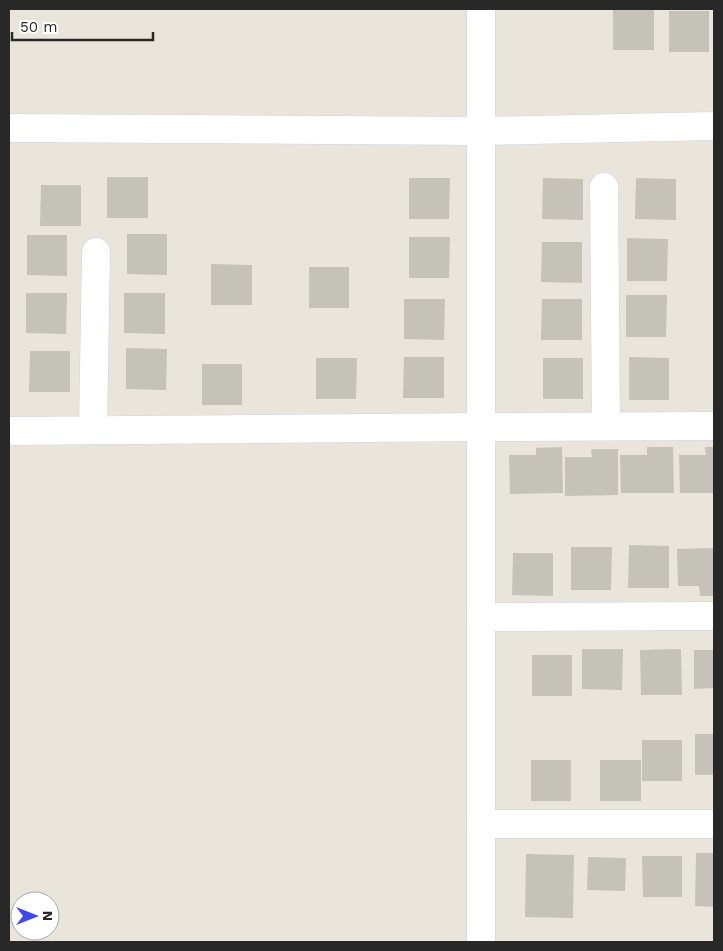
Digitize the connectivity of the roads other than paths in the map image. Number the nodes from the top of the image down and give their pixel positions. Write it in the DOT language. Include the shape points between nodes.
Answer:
graph roads {
  1 [pos="481,9"];
  2 [pos="714,126"];
  3 [pos="9,128"];
  4 [pos="481,130"];
  5 [pos="604,187"];
  6 [pos="96,252"];
  7 [pos="481,426"];
  8 [pos="606,426"];
  9 [pos="714,426"];
  10 [pos="93,430"];
  11 [pos="9,431"];
  12 [pos="714,616"];
  13 [pos="481,617"];
  14 [pos="481,824"];
  15 [pos="714,824"];
  16 [pos="481,942"];
  1 -- 4 [label="street"];
  2 -- 4 [label="street"];
  3 -- 4 [label="street"];
  4 -- 7 [label="street"];
  5 -- 8 [label="street"];
  6 -- 10 [label="street"];
  7 -- 8 [label="street"];
  7 -- 10 [label="street"];
  7 -- 13 [label="street"];
  8 -- 9 [label="street"];
  10 -- 11 [label="street"];
  12 -- 13 [label="street"];
  13 -- 14 [label="street"];
  14 -- 15 [label="street"];
  14 -- 16 [label="street"];
}
